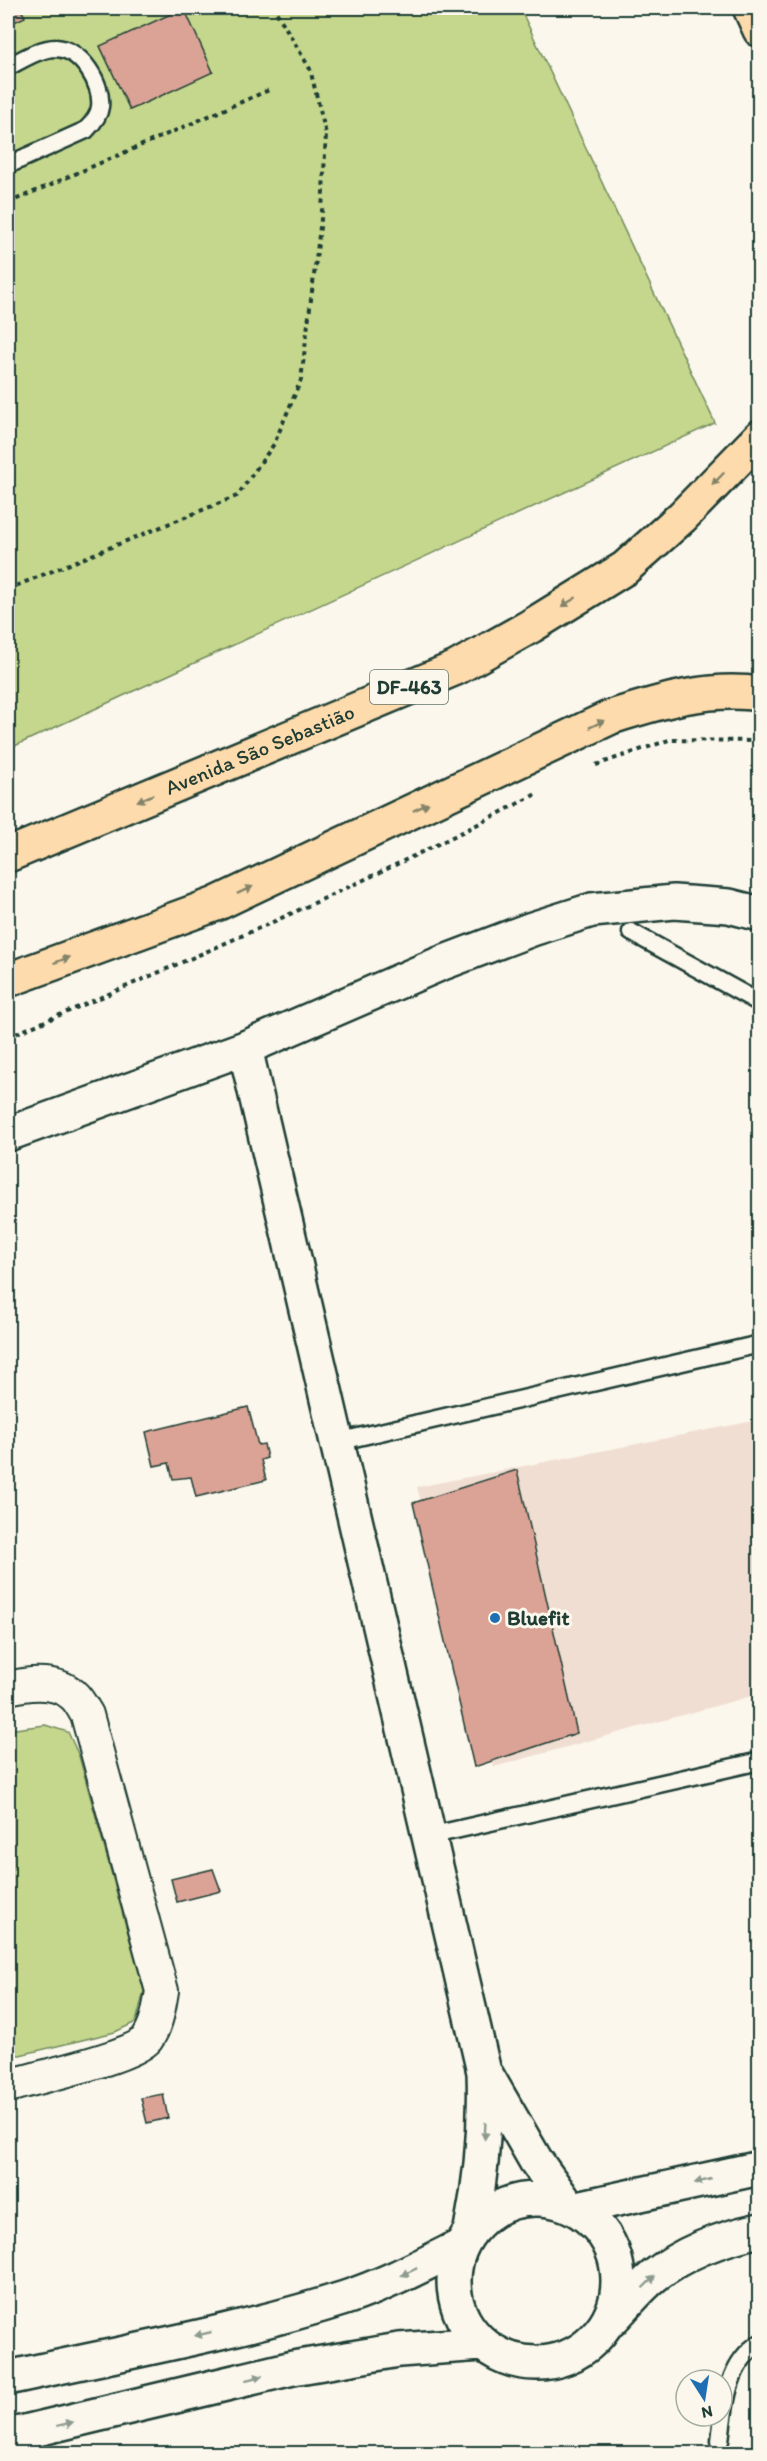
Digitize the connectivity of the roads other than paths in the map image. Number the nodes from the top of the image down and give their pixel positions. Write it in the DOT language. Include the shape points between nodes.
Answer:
graph roads {
  1 [pos="750,8"];
  2 [pos="759,30"];
  3 [pos="8,66"];
  4 [pos="8,165"];
  5 [pos="759,437"];
  6 [pos="759,694"];
  7 [pos="8,855"];
  8 [pos="759,914"];
  9 [pos="631,932"];
  10 [pos="8,980"];
  11 [pos="759,1003"];
  12 [pos="245,1048"];
  13 [pos="8,1134"];
  14 [pos="759,1344"];
  15 [pos="337,1442"];
  16 [pos="8,1688"];
  17 [pos="759,1761"];
  18 [pos="429,1836"];
  19 [pos="484,2072"];
  20 [pos="8,2086"];
  21 [pos="759,2168"];
  22 [pos="571,2206"];
  23 [pos="759,2230"];
  24 [pos="466,2237"];
  25 [pos="608,2323"];
  26 [pos="482,2343"];
  27 [pos="759,2343"];
  28 [pos="8,2378"];
  29 [pos="8,2436"];
  30 [pos="720,2441"];
  1 -- 2 [label="main road"];
  3 -- 4 [label="lane" via="56,48 73,55 89,69 97,84 100,106 86,130"];
  5 -- 7 [label="main road, Avenida São Sebastião / DF-463, one-way" via="682,517 625,567 512,637 456,668"];
  10 -- 6 [label="main road, one-way" via="216,904 611,717 678,697"];
  8 -- 12 [label="street" via="729,906 674,902 592,910 437,965"];
  9 -- 11 [label="lane"];
  12 -- 13 [label="street"];
  12 -- 15 [label="street"];
  14 -- 15 [label="lane"];
  15 -- 18 [label="street"];
  16 -- 20 [label="street" via="27,1683 52,1684 73,1694 87,1714 162,1991 158,2017 146,2041 128,2052"];
  17 -- 18 [label="lane"];
  18 -- 19 [label="street"];
  19 -- 22 [label="street" via="530,2152"];
  19 -- 24 [label="street, one-way" via="483,2167"];
  21 -- 22 [label="street, one-way"];
  22 -- 24 [label="street" via="531,2198 498,2207"];
  22 -- 25 [label="street" via="602,2230 617,2259 619,2292"];
  25 -- 23 [label="street, one-way" via="654,2276 681,2259 727,2237"];
  24 -- 26 [label="street" via="454,2271 455,2298 464,2323"];
  24 -- 28 [label="street, one-way" via="408,2273 346,2297"];
  25 -- 26 [label="street" via="583,2349 549,2362 514,2360"];
  29 -- 26 [label="street, one-way" via="293,2368 399,2350"];
  27 -- 30 [label="lane" via="734,2371"];
}
